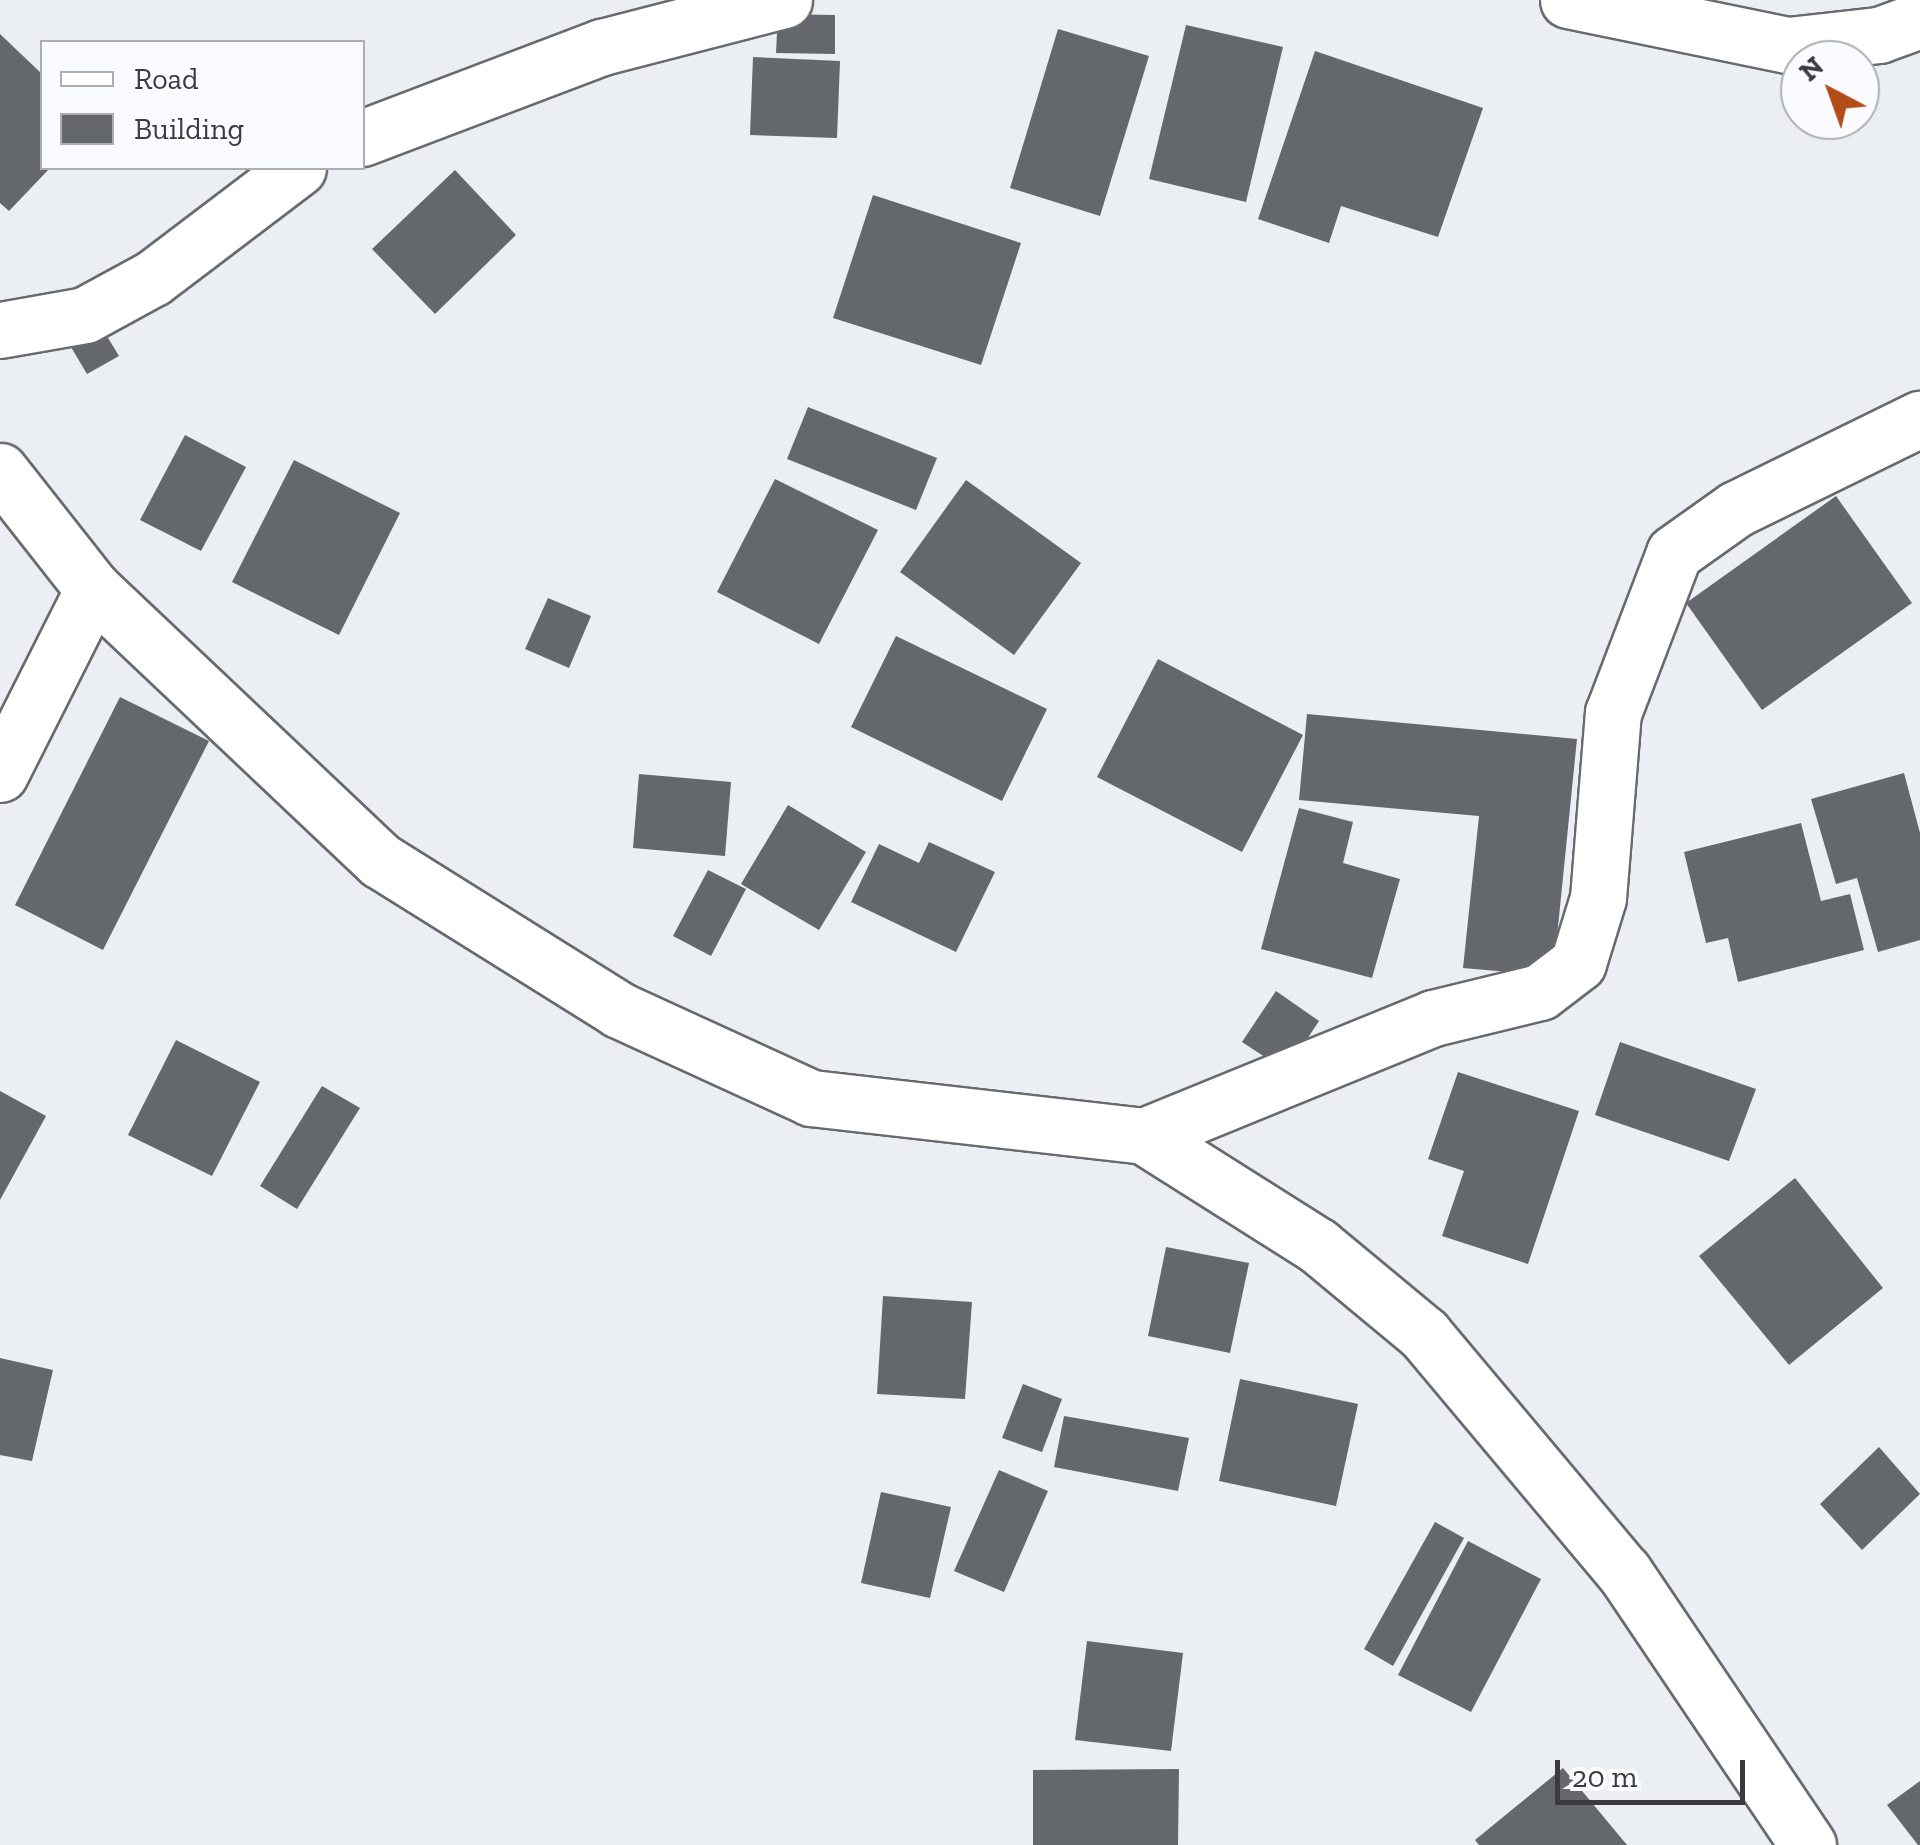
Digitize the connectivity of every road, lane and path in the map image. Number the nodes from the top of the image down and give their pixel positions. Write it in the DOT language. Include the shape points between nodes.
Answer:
graph roads {
  1 [pos="784,0"];
  2 [pos="1568,0"];
  3 [pos="1920,20"];
  4 [pos="365,137"];
  5 [pos="295,170"];
  6 [pos="0,330"];
  7 [pos="1920,419"];
  8 [pos="0,471"];
  9 [pos="92,589"];
  10 [pos="0,774"];
  11 [pos="1144,1136"];
  12 [pos="1808,1845"];
  1 -- 4 [label="street" via="602,47"];
  2 -- 3 [label="street" via="1788,45 1879,35"];
  5 -- 6 [label="street" via="153,278 85,315"];
  7 -- 11 [label="street" via="1736,509 1674,553 1613,714 1598,898 1578,963 1540,992 1433,1018"];
  8 -- 9 [label="street"];
  9 -- 10 [label="street"];
  9 -- 11 [label="street" via="381,862 618,1010 812,1098"];
  11 -- 12 [label="street" via="1318,1246 1424,1334 1624,1572"];
}
